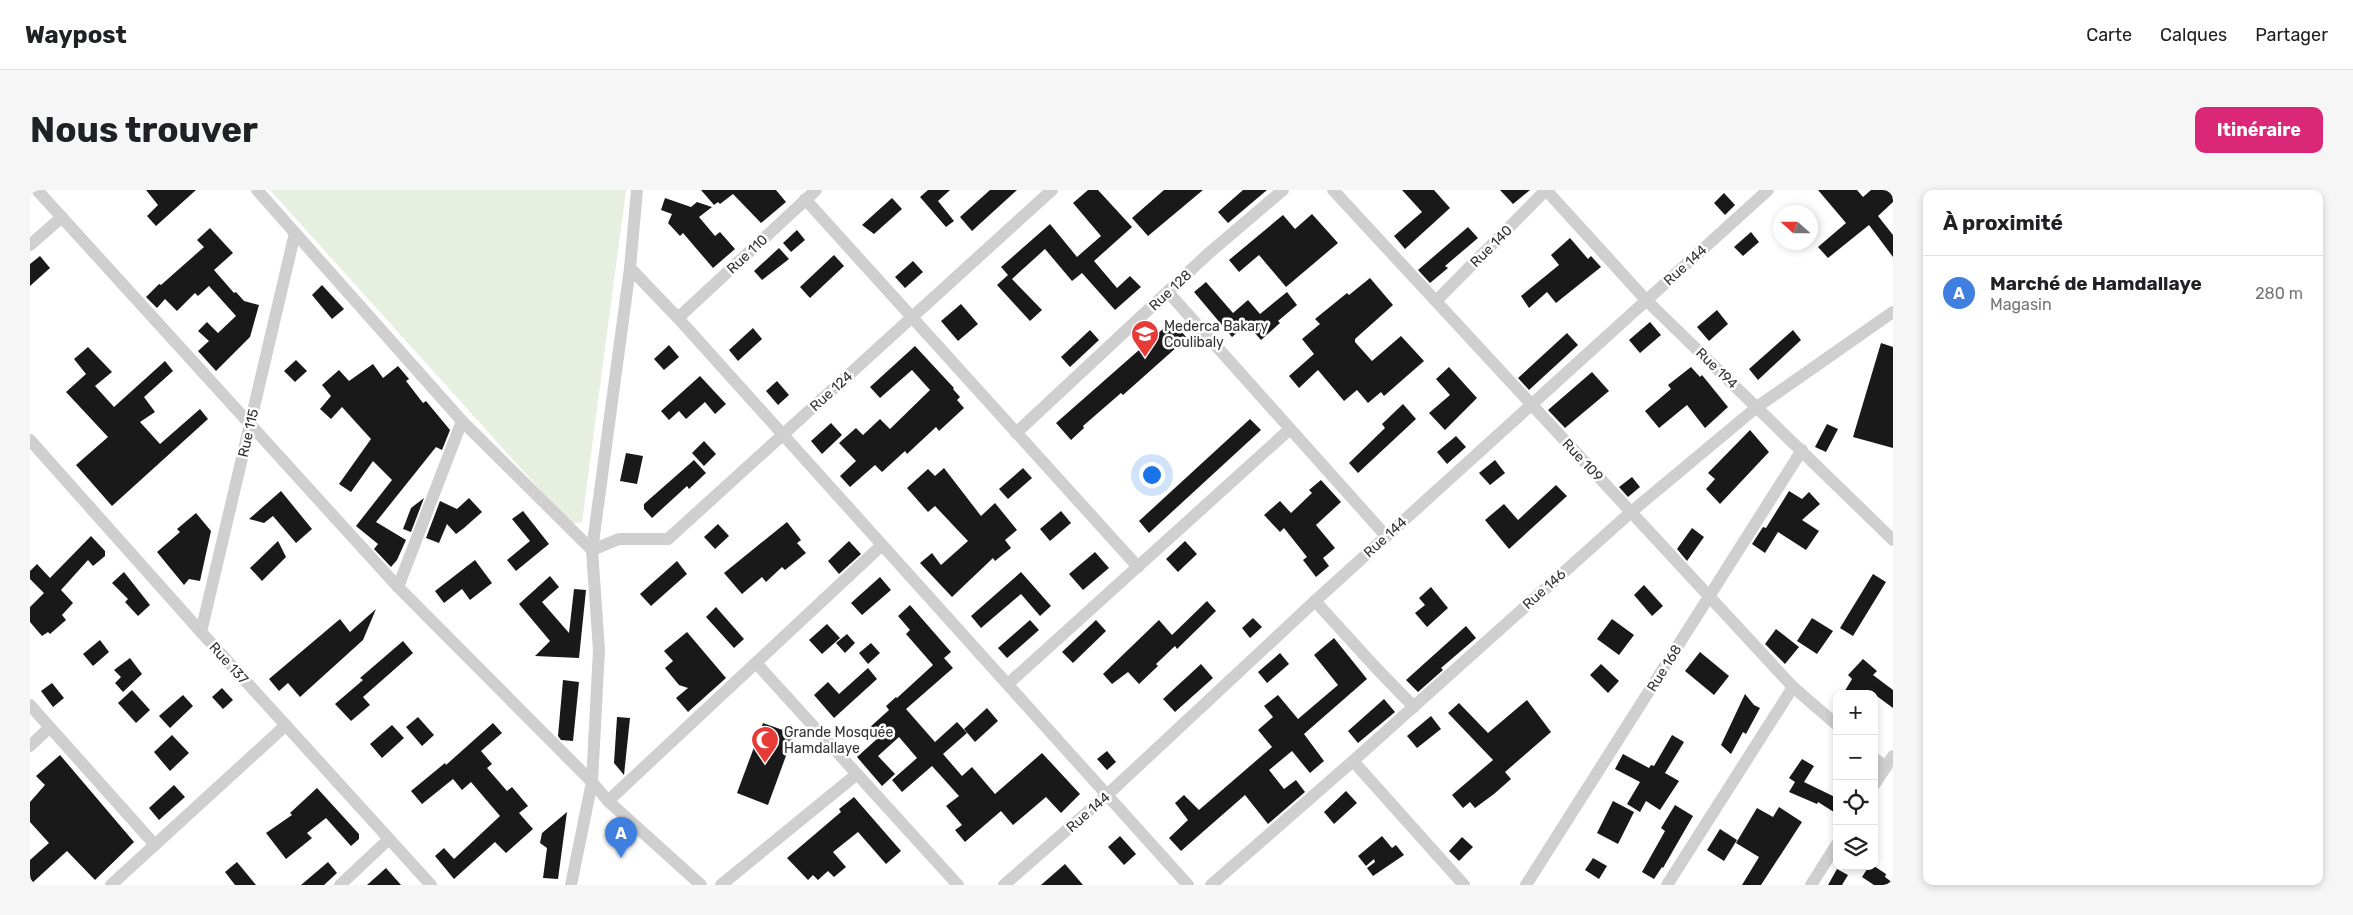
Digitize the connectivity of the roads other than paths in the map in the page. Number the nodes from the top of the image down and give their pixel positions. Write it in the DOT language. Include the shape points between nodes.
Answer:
graph roads {
  1 [pos="37,190"];
  2 [pos="257,190"];
  3 [pos="636,190"];
  4 [pos="816,190"];
  5 [pos="1052,190"];
  6 [pos="1283,190"];
  7 [pos="1333,190"];
  8 [pos="1546,190"];
  9 [pos="1768,190"];
  10 [pos="805,200"];
  11 [pos="62,217"];
  12 [pos="295,233"];
  13 [pos="30,245"];
  14 [pos="630,268"];
  15 [pos="1168,292"];
  16 [pos="1646,300"];
  17 [pos="1436,301"];
  18 [pos="1893,312"];
  19 [pos="678,318"];
  20 [pos="912,318"];
  21 [pos="1530,403"];
  22 [pos="1757,407"];
  23 [pos="462,421"];
  24 [pos="250,424"];
  25 [pos="1290,429"];
  26 [pos="1016,433"];
  27 [pos="783,435"];
  28 [pos="30,440"];
  29 [pos="1802,450"];
  30 [pos="1630,512"];
  31 [pos="1386,536"];
  32 [pos="1893,540"];
  33 [pos="882,545"];
  34 [pos="592,550"];
  35 [pos="1138,567"];
  36 [pos="398,587"];
  37 [pos="1709,597"];
  38 [pos="1315,600"];
  39 [pos="201,632"];
  40 [pos="756,663"];
  41 [pos="1008,684"];
  42 [pos="1793,687"];
  43 [pos="30,705"];
  44 [pos="1414,707"];
  45 [pos="1833,722"];
  46 [pos="286,726"];
  47 [pos="49,728"];
  48 [pos="30,746"];
  49 [pos="1893,756"];
  50 [pos="1353,761"];
  51 [pos="1878,761"];
  52 [pos="1886,767"];
  53 [pos="857,774"];
  54 [pos="1877,780"];
  55 [pos="592,782"];
  56 [pos="1107,795"];
  57 [pos="608,801"];
  58 [pos="389,838"];
  59 [pos="154,845"];
  60 [pos="1833,850"];
  61 [pos="111,885"];
  62 [pos="340,885"];
  63 [pos="431,885"];
  64 [pos="571,885"];
  65 [pos="701,885"];
  66 [pos="721,885"];
  67 [pos="958,885"];
  68 [pos="1004,885"];
  69 [pos="1188,885"];
  70 [pos="1211,885"];
  71 [pos="1464,885"];
  72 [pos="1526,885"];
  73 [pos="1667,885"];
  74 [pos="1811,885"];
  1 -- 11 [label="street"];
  2 -- 12 [label="street"];
  3 -- 14 [label="street"];
  4 -- 10 [label="street, Rue 110"];
  5 -- 20 [label="street, Rue 124"];
  6 -- 15 [label="street, Rue 128"];
  7 -- 17 [label="street, Rue 109"];
  8 -- 16 [label="street, Rue 194"];
  8 -- 17 [label="street, Rue 140"];
  9 -- 16 [label="street, Rue 144"];
  10 -- 19 [label="street, Rue 110"];
  10 -- 20 [label="street"];
  11 -- 13 [label="street"];
  11 -- 24 [label="street"];
  12 -- 23 [label="street"];
  12 -- 24 [label="street, Rue 115"];
  14 -- 19 [label="street"];
  14 -- 34 [label="street"];
  15 -- 25 [label="street"];
  15 -- 26 [label="street, Rue 128"];
  16 -- 21 [label="street, Rue 144"];
  16 -- 22 [label="street, Rue 194"];
  17 -- 21 [label="street, Rue 109"];
  18 -- 22 [label="street, Rue 146"];
  19 -- 27 [label="street"];
  20 -- 26 [label="street"];
  20 -- 27 [label="street, Rue 124"];
  21 -- 30 [label="street, Rue 109"];
  21 -- 31 [label="street, Rue 144"];
  22 -- 29 [label="street, Rue 194"];
  22 -- 30 [label="street, Rue 146"];
  23 -- 34 [label="street"];
  23 -- 36 [label="street"];
  24 -- 36 [label="street"];
  24 -- 39 [label="street, Rue 115"];
  25 -- 31 [label="street"];
  25 -- 35 [label="street"];
  26 -- 35 [label="street"];
  27 -- 33 [label="street"];
  27 -- 34 [label="street, Rue 124" via="668,539 619,539"];
  28 -- 39 [label="street, Rue 137"];
  29 -- 32 [label="street, Rue 194"];
  29 -- 37 [label="street, Rue 168"];
  30 -- 37 [label="street, Rue 109"];
  30 -- 44 [label="street, Rue 146"];
  31 -- 38 [label="street, Rue 144"];
  33 -- 40 [label="street"];
  33 -- 41 [label="street"];
  34 -- 55 [label="street" via="599,650"];
  35 -- 41 [label="street"];
  36 -- 55 [label="street"];
  37 -- 42 [label="street, Rue 109"];
  37 -- 72 [label="street, Rue 168"];
  38 -- 44 [label="street"];
  38 -- 56 [label="street, Rue 144"];
  39 -- 46 [label="street, Rue 137"];
  40 -- 53 [label="street"];
  40 -- 57 [label="street"];
  41 -- 56 [label="street"];
  42 -- 45 [label="street, Rue 109"];
  42 -- 73 [label="street"];
  43 -- 47 [label="street"];
  44 -- 50 [label="street, Rue 146"];
  46 -- 58 [label="street, Rue 137"];
  46 -- 59 [label="street"];
  47 -- 48 [label="street"];
  47 -- 59 [label="street"];
  49 -- 52 [label="street"];
  50 -- 70 [label="street, Rue 146"];
  50 -- 71 [label="street"];
  51 -- 52 [label="street"];
  52 -- 54 [label="street"];
  53 -- 66 [label="street"];
  53 -- 67 [label="street"];
  55 -- 57 [label="street"];
  55 -- 64 [label="street"];
  56 -- 68 [label="street, Rue 144"];
  56 -- 69 [label="street"];
  57 -- 65 [label="street"];
  58 -- 62 [label="street"];
  58 -- 63 [label="street, Rue 137"];
  59 -- 61 [label="street"];
  60 -- 74 [label="street"];
}
